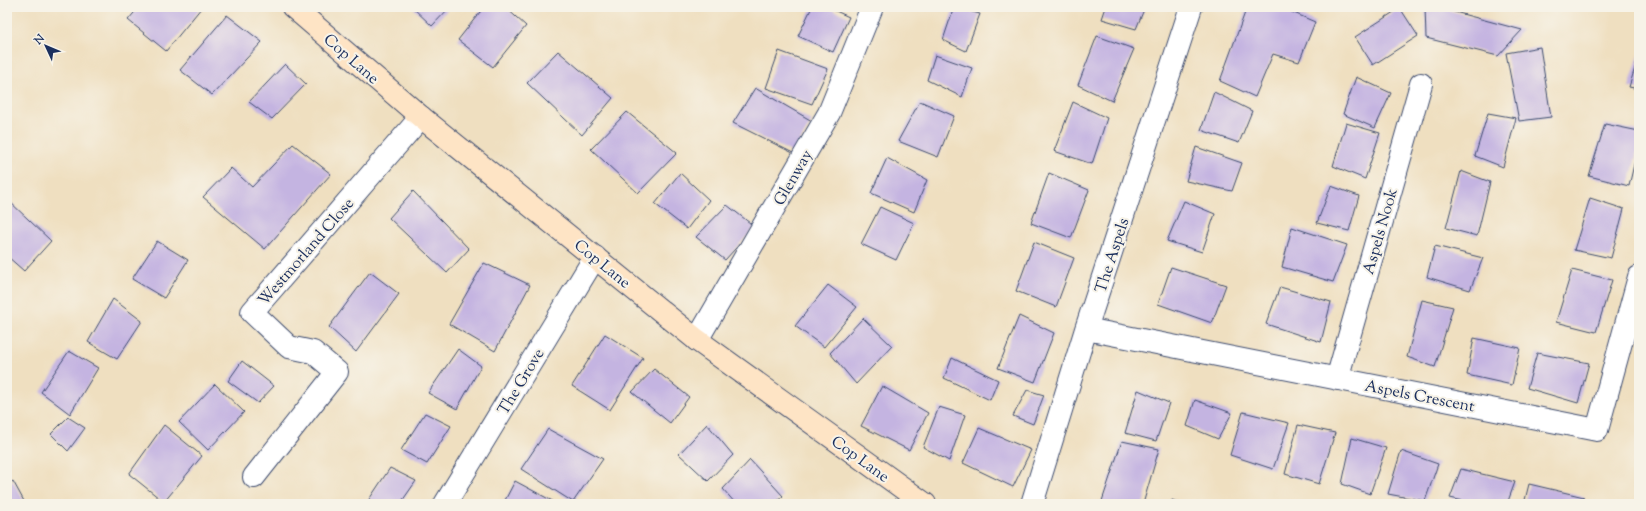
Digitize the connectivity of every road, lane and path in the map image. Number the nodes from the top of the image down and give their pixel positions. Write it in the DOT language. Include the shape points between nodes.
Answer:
graph roads {
  1 [pos="293,7"];
  2 [pos="872,7"];
  3 [pos="1191,7"];
  4 [pos="1421,84"];
  5 [pos="421,117"];
  6 [pos="595,257"];
  7 [pos="1639,277"];
  8 [pos="1086,329"];
  9 [pos="698,340"];
  10 [pos="1337,378"];
  11 [pos="254,477"];
  12 [pos="445,504"];
  13 [pos="925,504"];
  14 [pos="1032,504"];
  1 -- 5 [label="street, Cop Lane"];
  2 -- 9 [label="street, Glenway" via="829,113"];
  3 -- 8 [label="street, The Aspels"];
  4 -- 10 [label="street, Aspels Nook"];
  5 -- 6 [label="street, Cop Lane"];
  5 -- 11 [label="street, Westmorland Close" via="252,312 289,347 313,352 337,372"];
  6 -- 9 [label="street, Cop Lane"];
  6 -- 12 [label="street, The Grove"];
  7 -- 10 [label="street, Aspels Crescent" via="1597,430"];
  8 -- 10 [label="street, Aspels Crescent"];
  8 -- 14 [label="street, The Aspels"];
  9 -- 13 [label="street, Cop Lane"];
}
